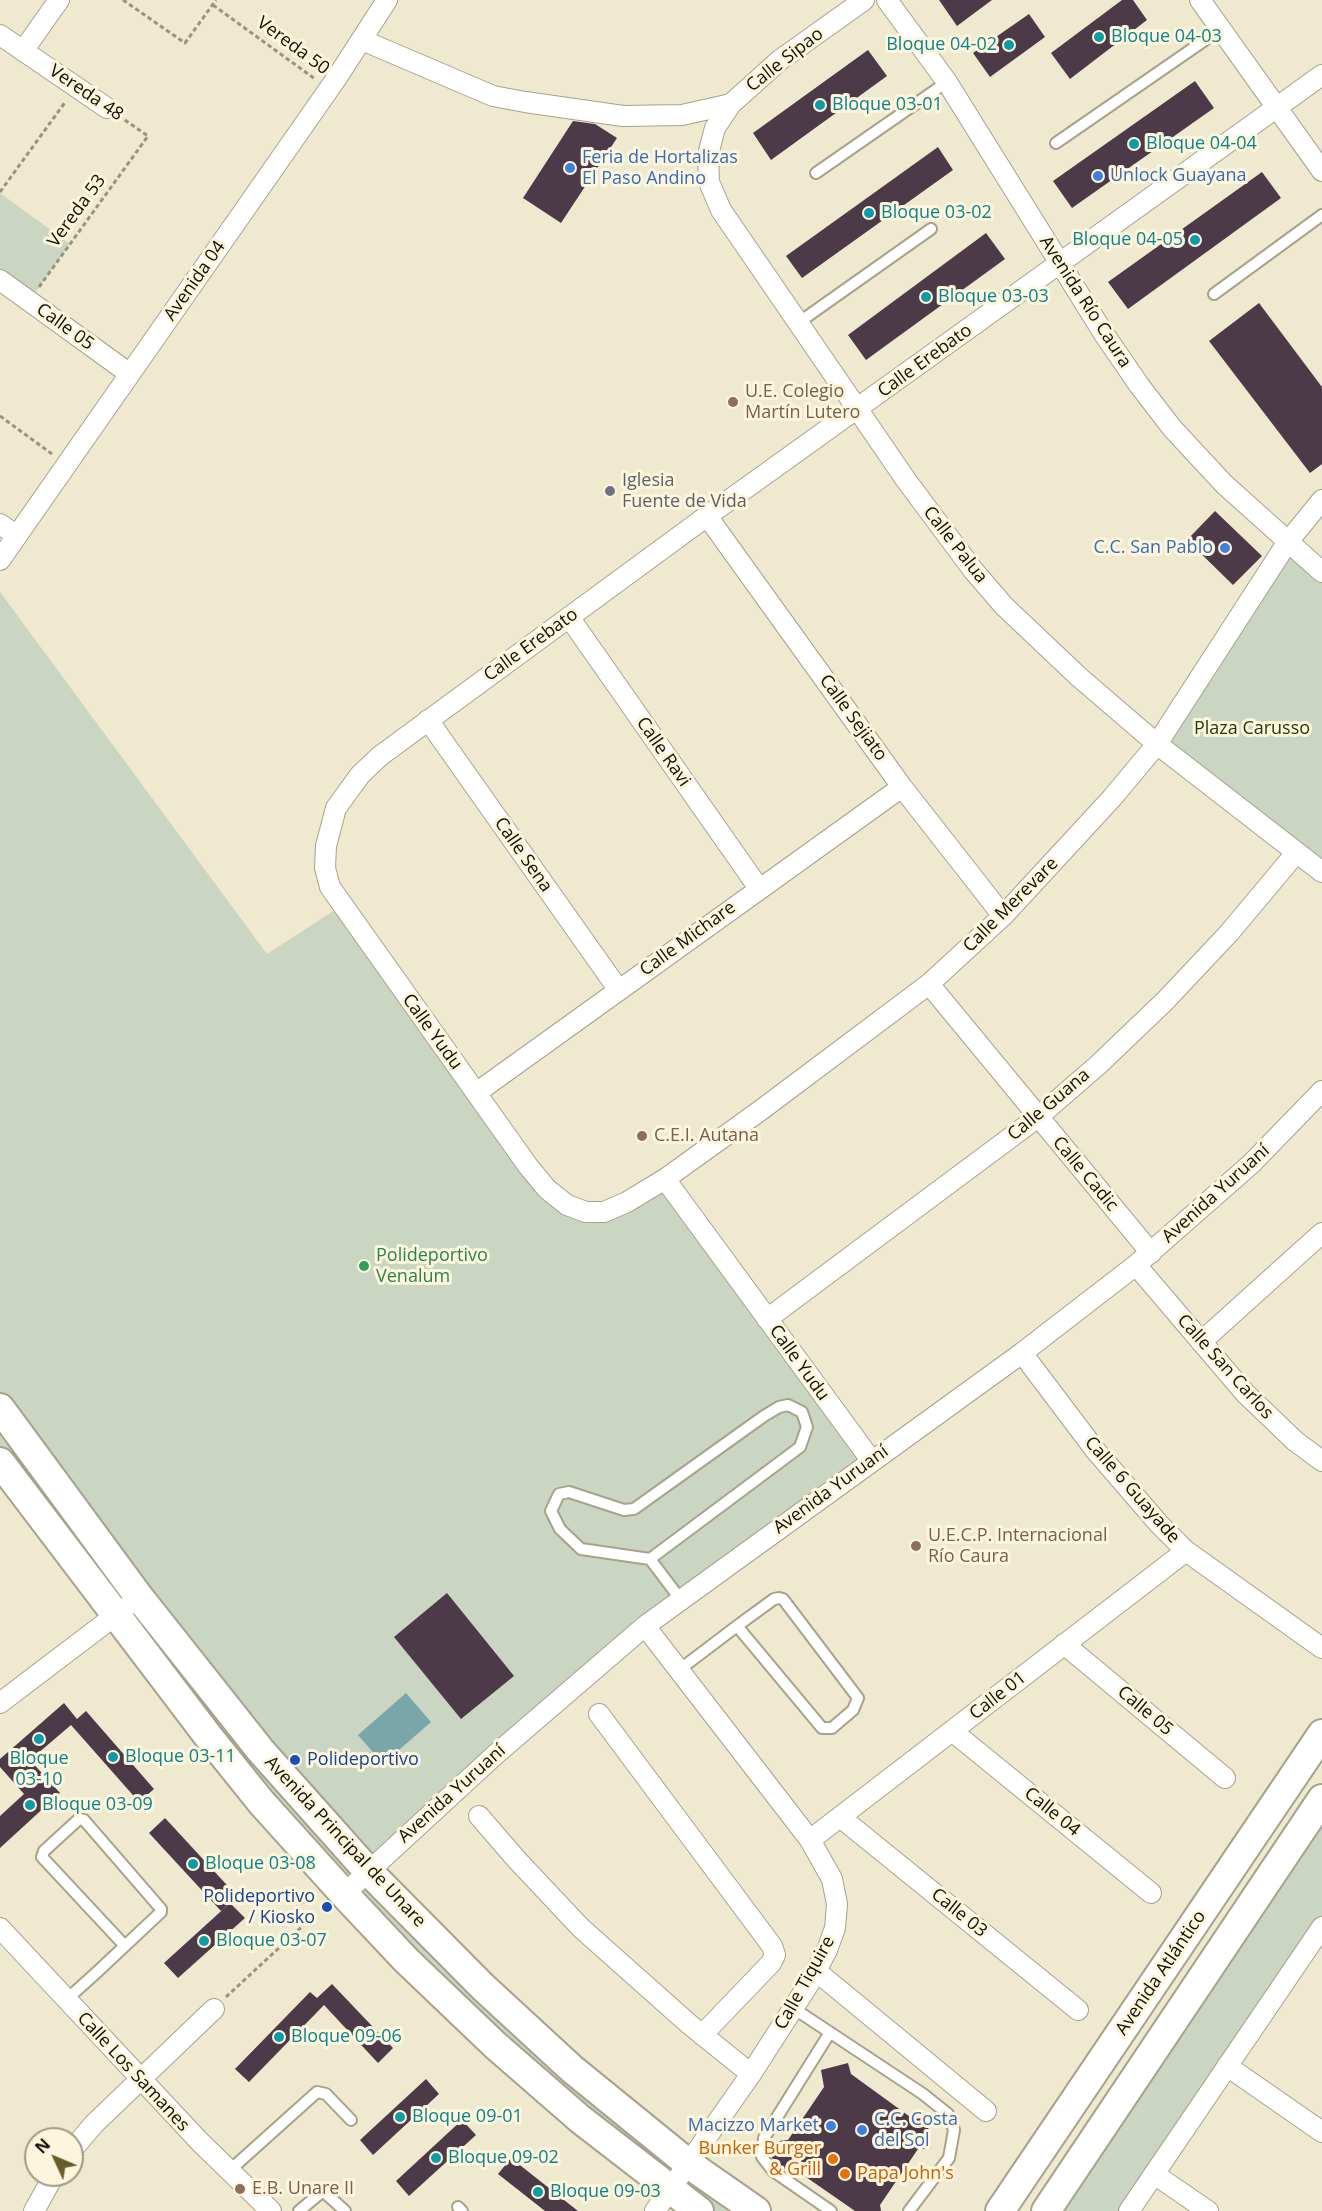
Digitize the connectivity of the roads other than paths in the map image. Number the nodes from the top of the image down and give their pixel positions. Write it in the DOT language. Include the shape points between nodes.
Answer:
graph roads {
  1 [pos="59,0"];
  2 [pos="387,0"];
  3 [pos="864,0"];
  4 [pos="887,0"];
  5 [pos="1200,0"];
  6 [pos="1221,29"];
  7 [pos="0,35"];
  8 [pos="362,40"];
  9 [pos="23,51"];
  10 [pos="1322,75"];
  11 [pos="947,82"];
  12 [pos="731,104"];
  13 [pos="1276,107"];
  14 [pos="107,108"];
  15 [pos="714,128"];
  16 [pos="1056,143"];
  17 [pos="1322,171"];
  18 [pos="816,173"];
  19 [pos="1322,215"];
  20 [pos="931,229"];
  21 [pos="1060,264"];
  22 [pos="0,280"];
  23 [pos="1214,294"];
  24 [pos="798,323"];
  25 [pos="130,374"];
  26 [pos="857,410"];
  27 [pos="1322,500"];
  28 [pos="707,516"];
  29 [pos="0,524"];
  30 [pos="17,537"];
  31 [pos="1287,543"];
  32 [pos="0,560"];
  33 [pos="1322,572"];
  34 [pos="568,617"];
  35 [pos="428,720"];
  36 [pos="1157,744"];
  37 [pos="902,787"];
  38 [pos="336,808"];
  39 [pos="1296,853"];
  40 [pos="1322,872"];
  41 [pos="758,887"];
  42 [pos="1003,916"];
  43 [pos="929,984"];
  44 [pos="618,989"];
  45 [pos="1322,1091"];
  46 [pos="476,1093"];
  47 [pos="1038,1117"];
  48 [pos="665,1179"];
  49 [pos="604,1212"];
  50 [pos="1322,1233"];
  51 [pos="1143,1259"];
  52 [pos="767,1319"];
  53 [pos="1201,1342"];
  54 [pos="1022,1353"];
  55 [pos="0,1408"];
  56 [pos="871,1460"];
  57 [pos="1322,1461"];
  58 [pos="0,1462"];
  59 [pos="1186,1551"];
  60 [pos="650,1559"];
  61 [pos="139,1597"];
  62 [pos="681,1600"];
  63 [pos="115,1615"];
  64 [pos="645,1626"];
  65 [pos="737,1626"];
  66 [pos="1064,1644"];
  67 [pos="1322,1648"];
  68 [pos="679,1670"];
  69 [pos="0,1703"];
  70 [pos="599,1714"];
  71 [pos="952,1731"];
  72 [pos="1322,1734"];
  73 [pos="1225,1778"];
  74 [pos="1322,1799"];
  75 [pos="479,1816"];
  76 [pos="840,1817"];
  77 [pos="810,1840"];
  78 [pos="368,1871"];
  79 [pos="336,1886"];
  80 [pos="1152,1893"];
  81 [pos="1322,1927"];
  82 [pos="3,1938"];
  83 [pos="125,1946"];
  84 [pos="816,1971"];
  85 [pos="66,2000"];
  86 [pos="793,2008"];
  87 [pos="214,2009"];
  88 [pos="1078,2010"];
  89 [pos="829,2034"];
  90 [pos="702,2035"];
  91 [pos="1227,2066"];
  92 [pos="751,2074"];
  93 [pos="139,2079"];
  94 [pos="986,2111"];
  95 [pos="351,2120"];
  96 [pos="1322,2132"];
  97 [pos="84,2136"];
  98 [pos="690,2165"];
  99 [pos="229,2171"];
  100 [pos="1154,2174"];
  101 [pos="47,2187"];
  102 [pos="663,2201"];
  103 [pos="34,2211"];
  104 [pos="271,2211"];
  105 [pos="299,2211"];
  106 [pos="345,2211"];
  107 [pos="699,2211"];
  108 [pos="756,2211"];
  109 [pos="831,2211"];
  110 [pos="909,2211"];
  111 [pos="1000,2211"];
  112 [pos="1046,2211"];
  113 [pos="1128,2211"];
  114 [pos="1208,2211"];
  1 -- 9 [label="street"];
  2 -- 8 [label="street, Avenida 04"];
  3 -- 12 [label="street, Calle Sipao" via="771,67"];
  4 -- 11 [label="street, Avenida Río Caura"];
  5 -- 6 [label="street"];
  6 -- 13 [label="street"];
  6 -- 16 [label="lane"];
  7 -- 9 [label="street, Vereda 48"];
  8 -- 12 [label="street" via="494,96 525,102 623,116 682,115"];
  8 -- 25 [label="street, Avenida 04"];
  9 -- 14 [label="street, Vereda 48"];
  10 -- 13 [label="street, Calle Erebato"];
  11 -- 18 [label="lane"];
  11 -- 21 [label="street, Avenida Río Caura" via="999,160"];
  12 -- 15 [label="street, Calle Sipao"];
  13 -- 17 [label="street"];
  13 -- 21 [label="street, Calle Erebato"];
  15 -- 24 [label="street, Calle Palua" via="708,155 709,182 721,210"];
  19 -- 23 [label="lane"];
  20 -- 24 [label="lane"];
  21 -- 26 [label="street, Calle Erebato"];
  21 -- 31 [label="street, Avenida Río Caura" via="1104,334 1172,428"];
  22 -- 25 [label="street, Calle 05"];
  24 -- 26 [label="street, Calle Palua"];
  25 -- 30 [label="street, Avenida 04"];
  26 -- 28 [label="street, Calle Erebato"];
  26 -- 36 [label="street, Calle Palua" via="942,530 1004,606"];
  27 -- 31 [label="street, Calle Merevare"];
  28 -- 34 [label="street, Calle Erebato"];
  28 -- 37 [label="street, Calle Sejiato"];
  29 -- 30 [label="street"];
  30 -- 32 [label="street, Avenida 04"];
  31 -- 33 [label="street, Avenida Río Caura"];
  31 -- 36 [label="street, Calle Merevare"];
  34 -- 35 [label="street, Calle Erebato"];
  34 -- 41 [label="street, Calle Ravi"];
  35 -- 38 [label="street, Calle Erebato" via="360,775"];
  35 -- 44 [label="street, Calle Sena"];
  36 -- 39 [label="street, Calle Palua"];
  36 -- 42 [label="street, Calle Merevare"];
  37 -- 41 [label="street, Calle Michare"];
  37 -- 42 [label="street, Calle Sejiato"];
  38 -- 46 [label="street, Calle Yudu" via="326,846 325,868 330,887"];
  39 -- 40 [label="street, Calle Palua"];
  39 -- 47 [label="street, Calle Guana" via="1165,1001"];
  41 -- 44 [label="street, Calle Michare"];
  42 -- 43 [label="street, Calle Merevare"];
  43 -- 47 [label="street, Calle Cadic"];
  43 -- 48 [label="street, Calle Merevare"];
  44 -- 46 [label="street, Calle Michare"];
  45 -- 51 [label="street, Avenida Yuruaní" via="1251,1164"];
  46 -- 49 [label="street, Calle Yudu" via="547,1189 567,1205 586,1212"];
  47 -- 51 [label="street, Calle Cadic"];
  47 -- 52 [label="street, Calle Guana"];
  48 -- 49 [label="street, Calle Merevare"];
  48 -- 52 [label="street, Calle Yudu"];
  50 -- 53 [label="street"];
  51 -- 53 [label="street, Calle San Carlos"];
  51 -- 54 [label="street, Avenida Yuruaní"];
  52 -- 56 [label="street, Calle Yudu"];
  53 -- 57 [label="street, Calle San Carlos" via="1271,1419"];
  54 -- 56 [label="street, Avenida Yuruaní"];
  54 -- 59 [label="street, Calle 6 Guayade" via="1128,1490"];
  55 -- 61 [label="street, Avenida Principal de Unare"];
  56 -- 62 [label="street, Avenida Yuruaní"];
  58 -- 63 [label="street, Avenida Principal de Unare"];
  59 -- 66 [label="street, Calle 01"];
  59 -- 67 [label="street, Calle 6 Guayade"];
  60 -- 60 [label="lane" via="800,1447 807,1428 802,1412 788,1405 779,1407 634,1509 624,1510 568,1492 554,1501 551,1511 560,1529 581,1549"];
  60 -- 62 [label="lane"];
  61 -- 63 [label="street"];
  61 -- 78 [label="street, Avenida Principal de Unare" via="261,1751"];
  62 -- 64 [label="street, Avenida Yuruaní"];
  63 -- 69 [label="street"];
  63 -- 79 [label="street, Avenida Principal de Unare" via="248,1785"];
  64 -- 68 [label="street, Calle Tiquire"];
  64 -- 78 [label="street, Avenida Yuruaní"];
  65 -- 65 [label="lane" via="774,1599 783,1599 858,1698 853,1710 832,1728 822,1728"];
  65 -- 68 [label="lane"];
  66 -- 71 [label="street, Calle 01"];
  66 -- 73 [label="street, Calle 05"];
  68 -- 77 [label="street, Calle Tiquire"];
  70 -- 90 [label="street" via="775,1955"];
  71 -- 76 [label="street, Calle 01"];
  71 -- 80 [label="street, Calle 04"];
  72 -- 111 [label="street, Avenida Atlántico"];
  74 -- 112 [label="street, Avenida Atlántico"];
  75 -- 90 [label="street" via="581,1928"];
  76 -- 77 [label="street, Calle 01"];
  76 -- 88 [label="street, Calle 03"];
  77 -- 84 [label="street, Calle Tiquire" via="832,1879 837,1904 835,1928"];
  78 -- 79 [label="street, Avenida Yuruaní"];
  78 -- 98 [label="street, Avenida Principal de Unare" via="527,2028"];
  79 -- 102 [label="street, Avenida Principal de Unare" via="406,1960"];
  81 -- 91 [label="street"];
  82 -- 85 [label="street, Calle Los Samanes"];
  83 -- 83 [label="lane" via="161,1910 79,1819 42,1857"];
  83 -- 85 [label="lane"];
  84 -- 86 [label="street, Calle Tiquire"];
  84 -- 94 [label="street"];
  85 -- 93 [label="street, Calle Los Samanes"];
  86 -- 89 [label="lane"];
  86 -- 92 [label="street, Calle Tiquire"];
  87 -- 93 [label="street"];
  89 -- 109 [label="lane" via="764,2138 762,2157 772,2171"];
  89 -- 110 [label="lane" via="948,2114 954,2130 950,2158"];
  90 -- 92 [label="street"];
  91 -- 96 [label="street"];
  91 -- 100 [label="street"];
  92 -- 98 [label="street, Calle Tiquire"];
  93 -- 97 [label="street"];
  93 -- 99 [label="street, Calle Los Samanes"];
  95 -- 99 [label="lane" via="326,2094 316,2092"];
  98 -- 102 [label="street, Calle Tiquire"];
  98 -- 108 [label="street, Avenida Principal de Unare"];
  99 -- 104 [label="street, Calle Los Samanes"];
  100 -- 113 [label="street"];
  100 -- 114 [label="street"];
  101 -- 103 [label="street"];
  102 -- 107 [label="street, Avenida Principal de Unare"];
  105 -- 106 [label="lane" via="323,2191"];
}
